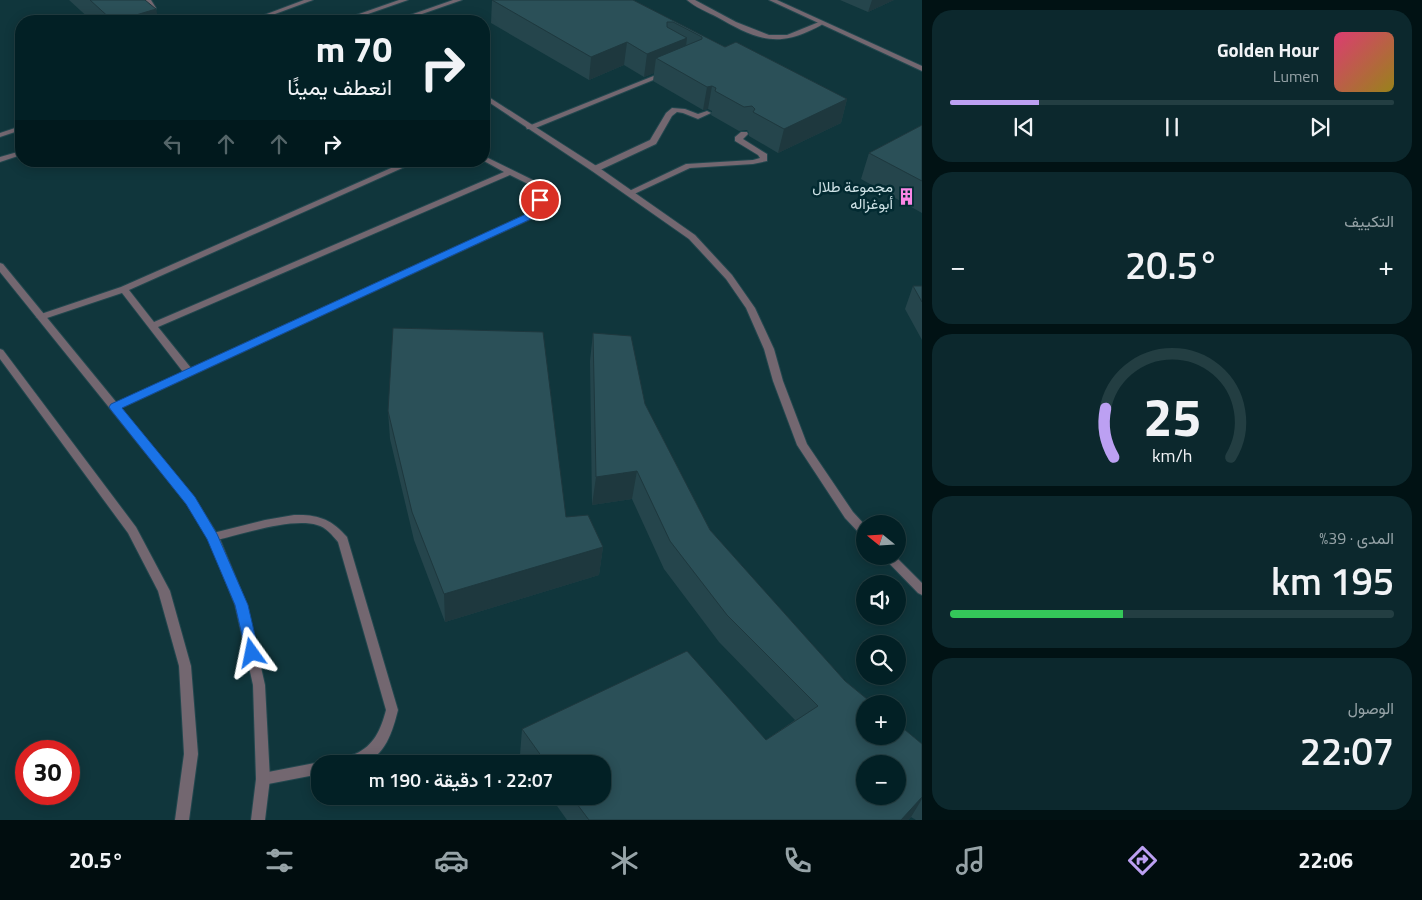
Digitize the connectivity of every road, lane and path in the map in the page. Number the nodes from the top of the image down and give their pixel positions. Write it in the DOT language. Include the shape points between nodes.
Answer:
graph roads {
  1 [pos="148,0"];
  2 [pos="310,0"];
  3 [pos="404,0"];
  4 [pos="459,0"];
  5 [pos="690,0"];
  6 [pos="772,0"];
  7 [pos="151,15"];
  8 [pos="268,15"];
  9 [pos="360,15"];
  10 [pos="414,15"];
  11 [pos="821,23"];
  12 [pos="674,69"];
  13 [pos="922,70"];
  14 [pos="490,100"];
  15 [pos="707,113"];
  16 [pos="530,127"];
  17 [pos="15,130"];
  18 [pos="744,134"];
  19 [pos="0,135"];
  20 [pos="15,155"];
  21 [pos="0,160"];
  22 [pos="490,161"];
  23 [pos="400,167"];
  24 [pos="595,169"];
  25 [pos="510,172"];
  26 [pos="629,193"];
  27 [pos="0,266"];
  28 [pos="124,289"];
  29 [pos="41,317"];
  30 [pos="153,326"];
  31 [pos="0,352"];
  32 [pos="189,373"];
  33 [pos="115,407"];
  34 [pos="856,523"];
  35 [pos="213,537"];
  36 [pos="897,565"];
  37 [pos="922,590"];
  38 [pos="364,755"];
  39 [pos="311,770"];
  40 [pos="263,779"];
  41 [pos="182,820"];
  42 [pos="258,820"];
  1 -- 7 [label="street" via="153,8"];
  2 -- 8 [label="street"];
  3 -- 9 [label="street"];
  4 -- 10 [label="street"];
  5 -- 11 [label="street" via="764,37 785,37"];
  6 -- 11 [label="street"];
  11 -- 13 [label="street"];
  12 -- 16 [label="street"];
  14 -- 16 [label="street"];
  15 -- 24 [label="street" via="698,117 675,110 653,142"];
  16 -- 24 [label="street"];
  17 -- 19 [label="street"];
  18 -- 26 [label="street" via="738,139 761,153 764,159 688,166"];
  20 -- 21 [label="street"];
  22 -- 25 [label="street"];
  23 -- 28 [label="street"];
  24 -- 26 [label="street"];
  25 -- 30 [label="street"];
  25 -- 32 [label="street" via="536,185 540,200 528,217"];
  26 -- 34 [label="street" via="692,237 729,277 750,308 769,349 802,445"];
  27 -- 29 [label="street"];
  28 -- 29 [label="street"];
  28 -- 30 [label="street"];
  29 -- 33 [label="street"];
  30 -- 32 [label="street"];
  31 -- 41 [label="street" via="132,530 164,592 185,666 191,754"];
  32 -- 33 [label="street"];
  33 -- 35 [label="street" via="190,500"];
  35 -- 38 [label="street" via="293,519 314,519 332,527 343,540 392,710 387,732 374,750"];
  35 -- 40 [label="street" via="241,605 259,685"];
  36 -- 37 [label="street"];
  39 -- 40 [label="street"];
  40 -- 42 [label="street"];
}
